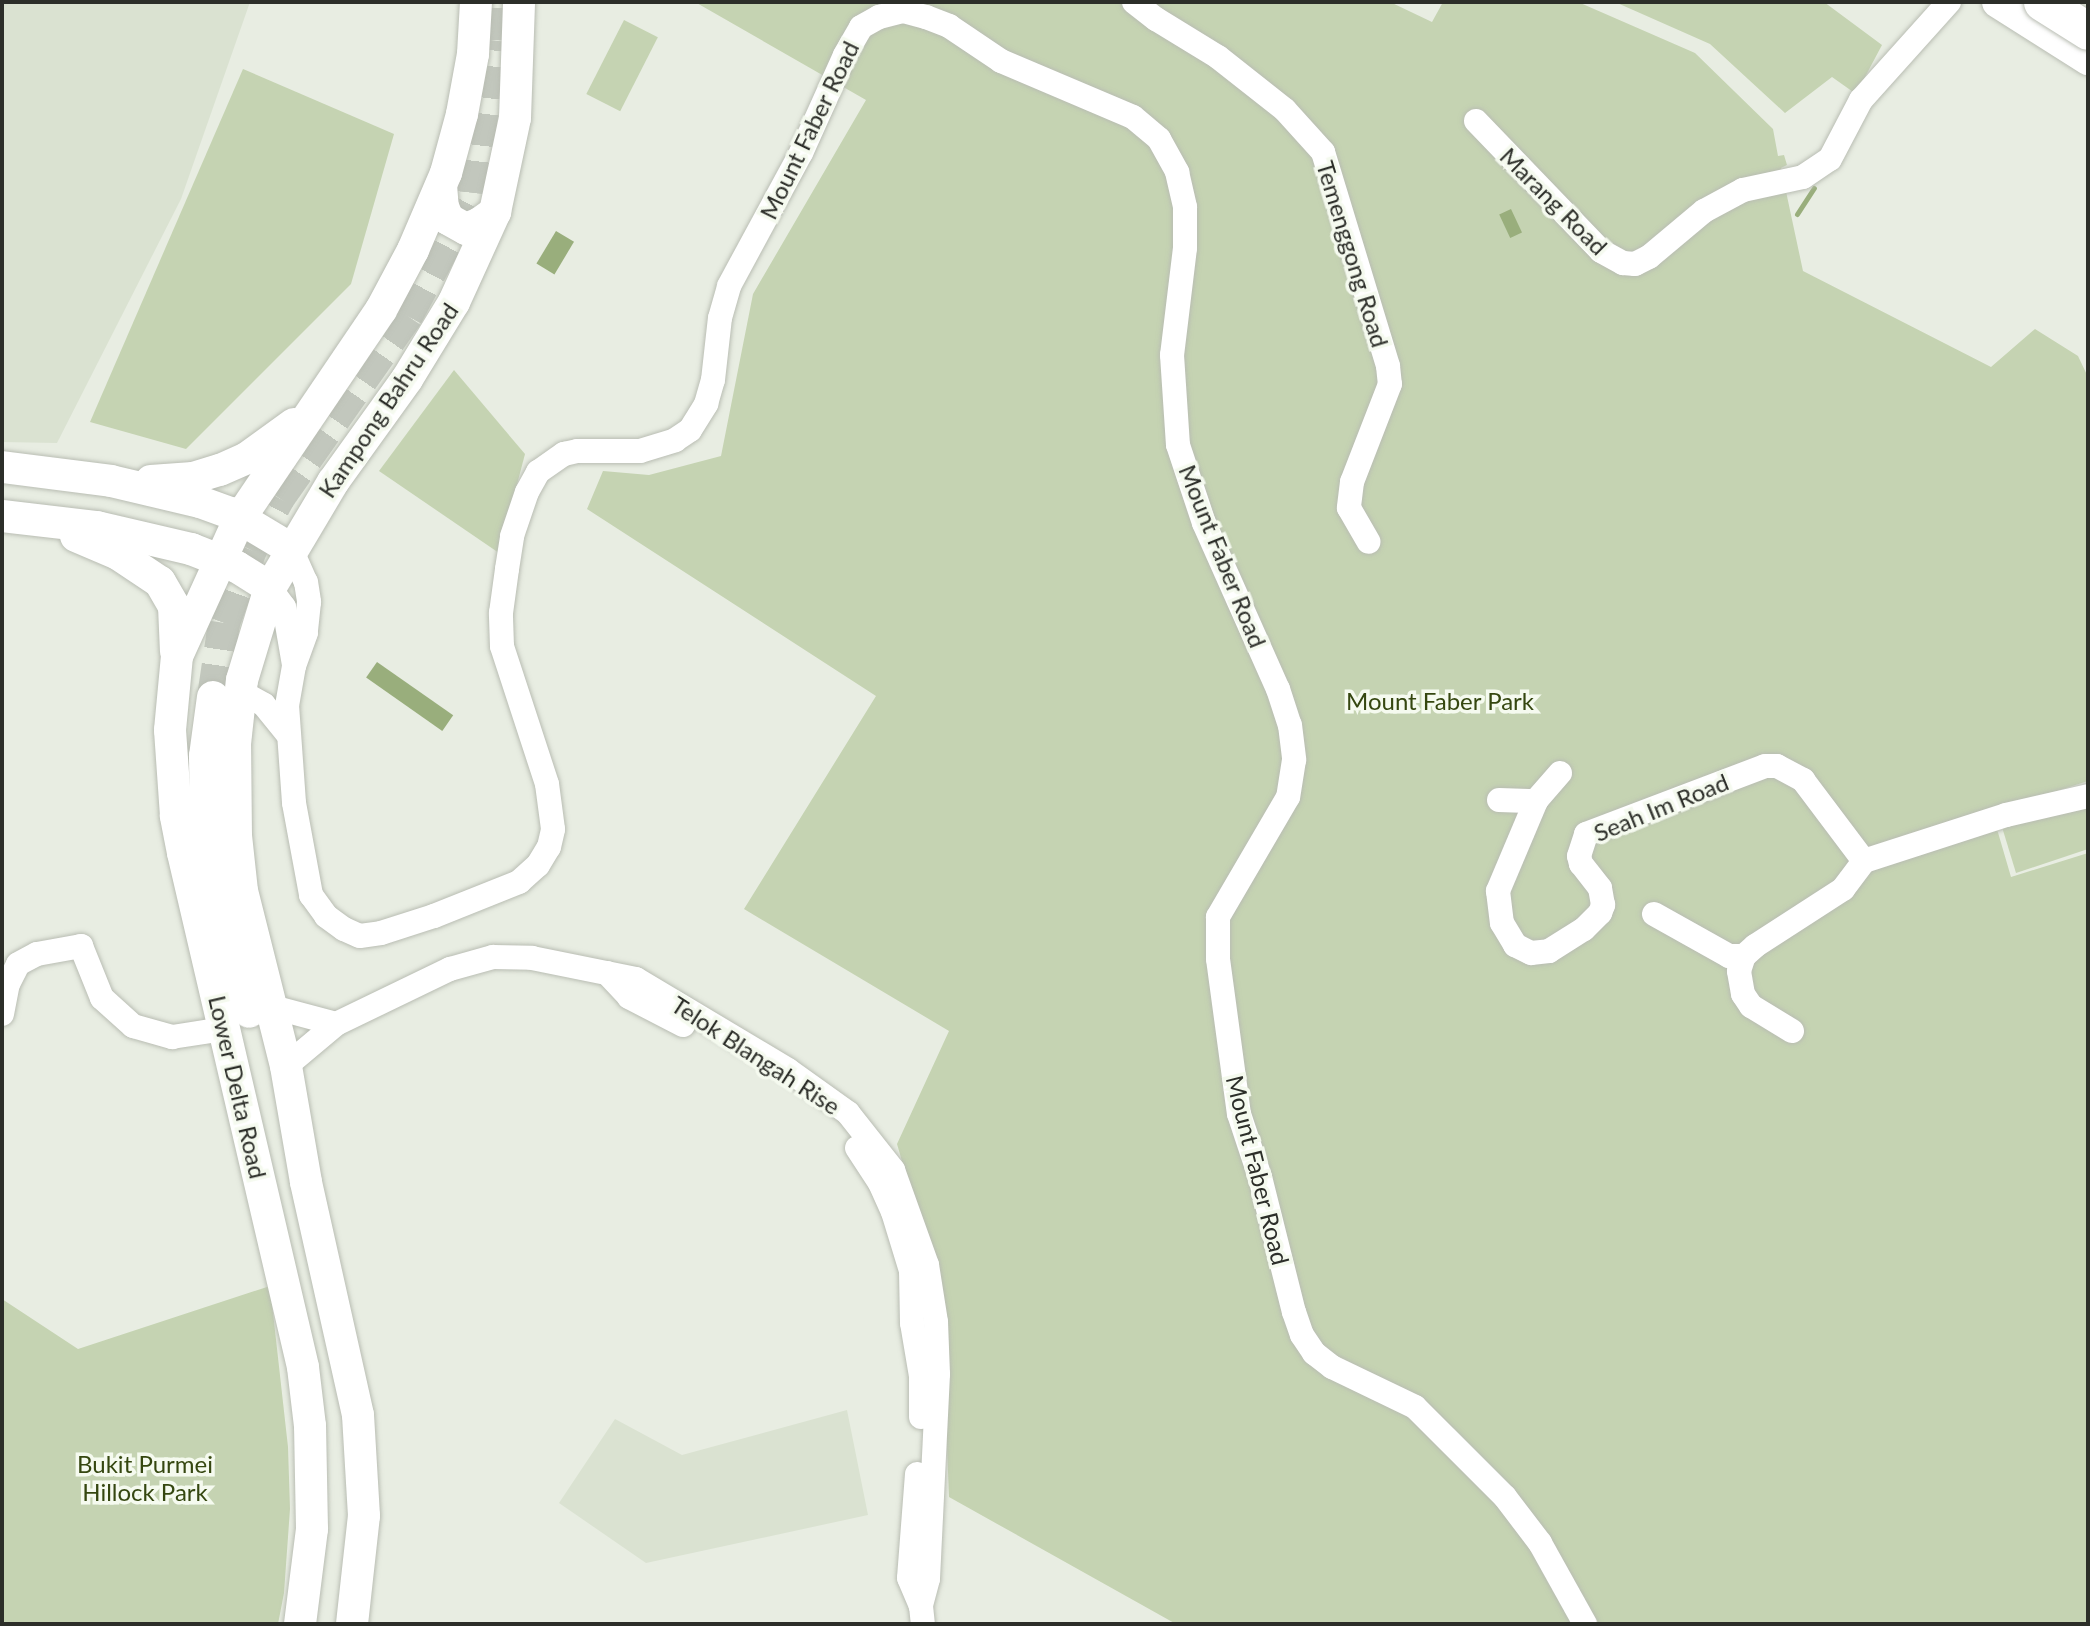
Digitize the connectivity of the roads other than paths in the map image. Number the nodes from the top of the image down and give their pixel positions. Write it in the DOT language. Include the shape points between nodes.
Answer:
graph roads {
  1 [pos="476,2"];
  2 [pos="519,2"];
  3 [pos="1134,2"];
  4 [pos="1950,2"];
  5 [pos="2027,7"];
  6 [pos="2088,31"];
  7 [pos="2088,59"];
  8 [pos="1476,121"];
  9 [pos="441,186"];
  10 [pos="495,212"];
  11 [pos="314,406"];
  12 [pos="2,467"];
  13 [pos="111,481"];
  14 [pos="11,516"];
  15 [pos="240,518"];
  16 [pos="1369,542"];
  17 [pos="291,549"];
  18 [pos="220,559"];
  19 [pos="270,588"];
  20 [pos="177,656"];
  21 [pos="294,666"];
  22 [pos="227,694"];
  23 [pos="288,735"];
  24 [pos="1560,773"];
  25 [pos="2088,796"];
  26 [pos="1499,800"];
  27 [pos="1536,802"];
  28 [pos="1864,861"];
  29 [pos="1654,914"];
  30 [pos="1744,956"];
  31 [pos="269,1006"];
  32 [pos="2,1014"];
  33 [pos="336,1024"];
  34 [pos="224,1029"];
  35 [pos="1792,1031"];
  36 [pos="286,1066"];
  37 [pos="306,1182"];
  38 [pos="364,1537"];
  39 [pos="311,1538"];
  40 [pos="922,1615"];
  41 [pos="300,1624"];
  42 [pos="352,1624"];
  43 [pos="1585,1624"];
  1 -- 9 [label="main road" via="462,114"];
  2 -- 10 [label="main road, Kampong Bahru Road" via="515,118"];
  3 -- 16 [label="street, Temenggong Road" via="1218,57 1285,110 1323,152 1388,366 1390,384 1352,482 1349,508"];
  4 -- 8 [label="street, Marang Road" via="1861,100 1830,159 1803,177 1743,190 1704,211 1635,264 1601,251"];
  5 -- 6 [label="highway, bridge"];
  5 -- 7 [label="main road"];
  9 -- 10 [label="main road" via="449,219 466,229"];
  9 -- 11 [label="main road" via="381,310"];
  10 -- 17 [label="main road, Kampong Bahru Road" via="454,302"];
  11 -- 13 [label="main road" via="271,442 220,470 167,481"];
  11 -- 15 [label="main road"];
  12 -- 13 [label="main road"];
  13 -- 15 [label="main road" via="200,502"];
  14 -- 18 [label="main road" via="151,538"];
  14 -- 20 [label="main road" via="94,543 160,582 174,606"];
  15 -- 17 [label="main road"];
  15 -- 18 [label="main road"];
  17 -- 19 [label="main road, Kampong Bahru Road"];
  17 -- 21 [label="street, Mount Faber Road" via="306,582 309,602 306,633"];
  18 -- 19 [label="main road"];
  18 -- 20 [label="main road, Lower Delta Road"];
  19 -- 21 [label="street, Mount Faber Road" via="284,607"];
  19 -- 22 [label="main road, Lower Delta Road"];
  20 -- 34 [label="main road, Lower Delta Road" via="170,730 176,816"];
  21 -- 23 [label="street, Mount Faber Road" via="287,705"];
  22 -- 23 [label="street" via="264,705"];
  22 -- 31 [label="main road, Lower Delta Road" via="235,744 242,891"];
  22 -- 37 [label="main road" via="205,756 206,829 217,893 270,1083"];
  23 -- 43 [label="street, Mount Faber Road" via="294,803 311,895 326,916 344,929 360,936 381,933 519,882 549,847 553,829 547,784 502,646 501,613 513,536 527,492 538,472 564,454 640,451 690,430 706,404 713,380 720,318 729,286 801,153 861,27 903,11 949,26 1001,61 1133,117 1159,139 1177,172 1185,207 1185,248 1172,355 1178,445 1203,523 1290,725 1294,760 1288,797 1218,917 1218,959 1239,1114 1294,1312 1314,1353 1332,1367 1415,1407 1505,1497 1540,1543"];
  24 -- 27 [label="street, Seah Im Road"];
  25 -- 28 [label="street" via="2006,815"];
  26 -- 27 [label="street"];
  27 -- 28 [label="street, Seah Im Road" via="1504,876 1498,907 1515,944 1531,953 1549,951 1600,913 1600,888 1579,856 1586,834 1765,766 1777,766 1804,780"];
  28 -- 30 [label="street" via="1843,889"];
  29 -- 30 [label="street" via="1729,956"];
  30 -- 35 [label="street" via="1738,979 1743,993 1757,1010"];
  31 -- 33 [label="street"];
  31 -- 36 [label="main road, Lower Delta Road"];
  32 -- 34 [label="street" via="18,964 37,954 81,946 102,998 133,1026 172,1037"];
  33 -- 36 [label="street, Telok Blangah Rise"];
  33 -- 40 [label="street, Telok Blangah Rise" via="450,969 494,957 532,958 607,973 629,997 803,1096 840,1127 873,1172 893,1212 924,1323 909,1578"];
  34 -- 39 [label="main road, Lower Delta Road" via="303,1367 310,1426"];
  36 -- 37 [label="main road, Lower Delta Road"];
  37 -- 38 [label="main road, Lower Delta Road" via="358,1415"];
  38 -- 39 [label="main road" via="339,1549"];
  38 -- 42 [label="main road, Lower Delta Road"];
  39 -- 41 [label="main road, Lower Delta Road"];
}
